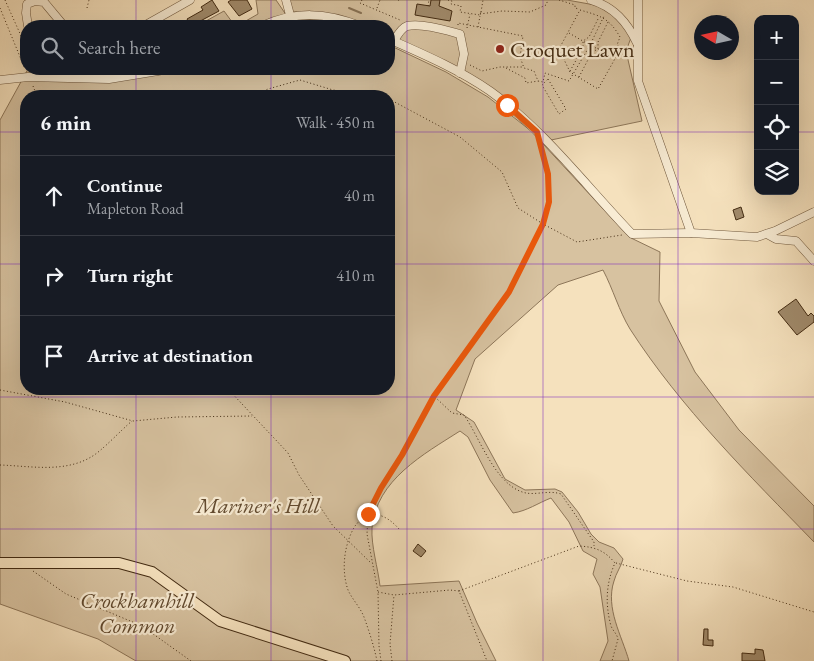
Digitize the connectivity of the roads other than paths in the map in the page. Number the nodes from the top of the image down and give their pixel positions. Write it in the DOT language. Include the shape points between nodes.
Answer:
graph roads {
  1 [pos="190,0"];
  2 [pos="286,0"];
  3 [pos="591,0"];
  4 [pos="638,0"];
  5 [pos="290,15"];
  6 [pos="27,20"];
  7 [pos="59,20"];
  8 [pos="155,20"];
  9 [pos="277,20"];
  10 [pos="346,20"];
  11 [pos="395,37"];
  12 [pos="395,41"];
  13 [pos="638,45"];
  14 [pos="460,73"];
  15 [pos="38,75"];
  16 [pos="133,75"];
  17 [pos="38,78"];
  18 [pos="0,80"];
  19 [pos="814,212"];
  20 [pos="692,233"];
  21 [pos="767,234"];
  22 [pos="814,261"];
  23 [pos="0,564"];
  24 [pos="345,661"];
  1 -- 8 [label="street"];
  2 -- 5 [label="street"];
  3 -- 13 [label="street" via="604,4 628,23"];
  4 -- 13 [label="street"];
  5 -- 9 [label="street"];
  5 -- 10 [label="street" via="310,14"];
  6 -- 7 [label="street" via="27,4 35,1 44,2"];
  11 -- 14 [label="street" via="407,26 460,34 464,60"];
  12 -- 14 [label="street"];
  13 -- 20 [label="street" via="638,81"];
  14 -- 20 [label="street" via="496,96 537,132 632,234"];
  15 -- 17 [label="street"];
  16 -- 17 [label="street" via="109,79"];
  17 -- 18 [label="street" via="28,76"];
  19 -- 21 [label="street"];
  20 -- 21 [label="street" via="748,238"];
  21 -- 22 [label="street" via="776,239 796,241"];
  23 -- 24 [label="main road" via="119,563 152,572 220,621"];
}
